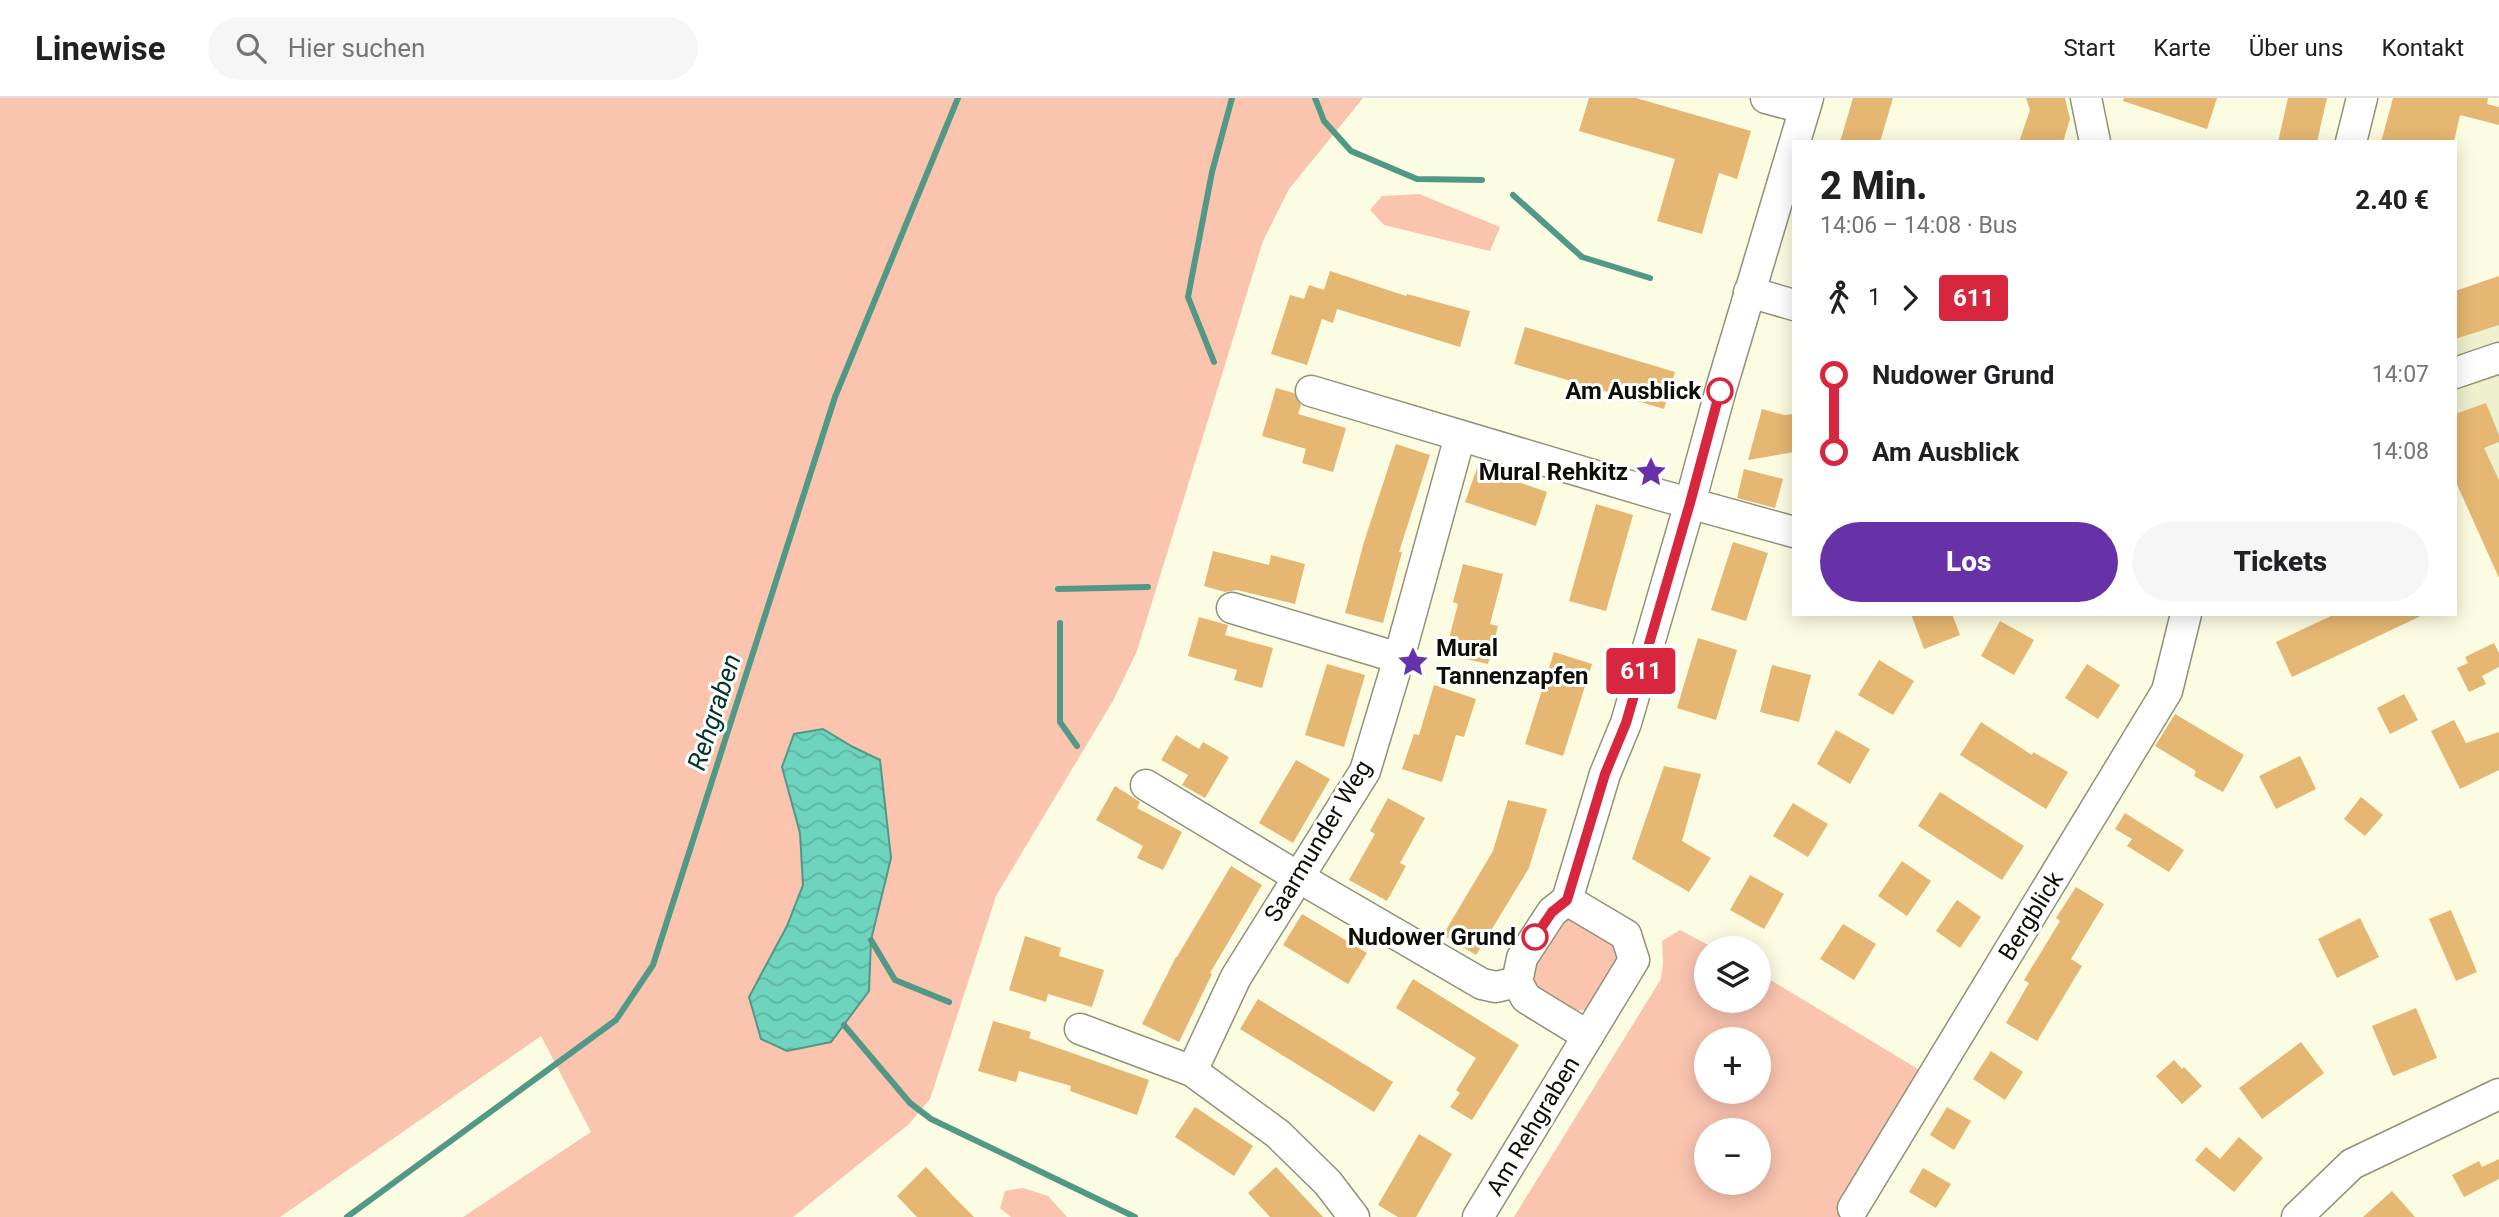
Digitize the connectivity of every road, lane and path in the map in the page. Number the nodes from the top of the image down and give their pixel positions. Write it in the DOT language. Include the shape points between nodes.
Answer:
graph roads {
  1 [pos="1766,98"];
  2 [pos="2086,98"];
  3 [pos="2362,98"];
  4 [pos="1806,103"];
  5 [pos="1795,140"];
  6 [pos="2098,140"];
  7 [pos="2352,140"];
  8 [pos="1792,149"];
  9 [pos="1749,292"];
  10 [pos="1792,304"];
  11 [pos="2499,358"];
  12 [pos="2457,372"];
  13 [pos="1311,391"];
  14 [pos="1460,436"];
  15 [pos="1690,503"];
  16 [pos="1792,531"];
  17 [pos="1232,608"];
  18 [pos="2186,616"];
  19 [pos="1399,658"];
  20 [pos="1146,785"];
  21 [pos="1298,877"];
  22 [pos="1567,900"];
  23 [pos="1517,982"];
  24 [pos="1080,1029"];
  25 [pos="1588,1036"];
  26 [pos="1192,1071"];
  27 [pos="2499,1094"];
  28 [pos="1853,1208"];
  29 [pos="1354,1217"];
  30 [pos="1478,1217"];
  31 [pos="2297,1217"];
  1 -- 4 [label="street"];
  2 -- 6 [label="street"];
  3 -- 7 [label="street"];
  4 -- 5 [label="street"];
  8 -- 9 [label="street"];
  9 -- 10 [label="street"];
  9 -- 15 [label="street"];
  11 -- 12 [label="street"];
  13 -- 14 [label="street"];
  14 -- 15 [label="street"];
  14 -- 19 [label="street, Saarmunder Weg"];
  15 -- 16 [label="street"];
  15 -- 22 [label="street" via="1626,723 1605,774"];
  17 -- 19 [label="street"];
  18 -- 28 [label="street, Bergblick" via="2167,691"];
  19 -- 21 [label="street, Saarmunder Weg" via="1365,771"];
  20 -- 21 [label="street"];
  21 -- 23 [label="street" via="1482,984 1496,987"];
  21 -- 26 [label="street, Saarmunder Weg" via="1236,977"];
  22 -- 23 [label="street" via="1552,912 1522,958"];
  22 -- 25 [label="street, Am Rehgraben" via="1626,935 1634,960"];
  23 -- 25 [label="street, Am Rehgraben" via="1526,998"];
  24 -- 26 [label="street"];
  25 -- 30 [label="street, Am Rehgraben"];
  26 -- 29 [label="street" via="1278,1134 1328,1183"];
  27 -- 31 [label="street" via="2352,1164"];
}
